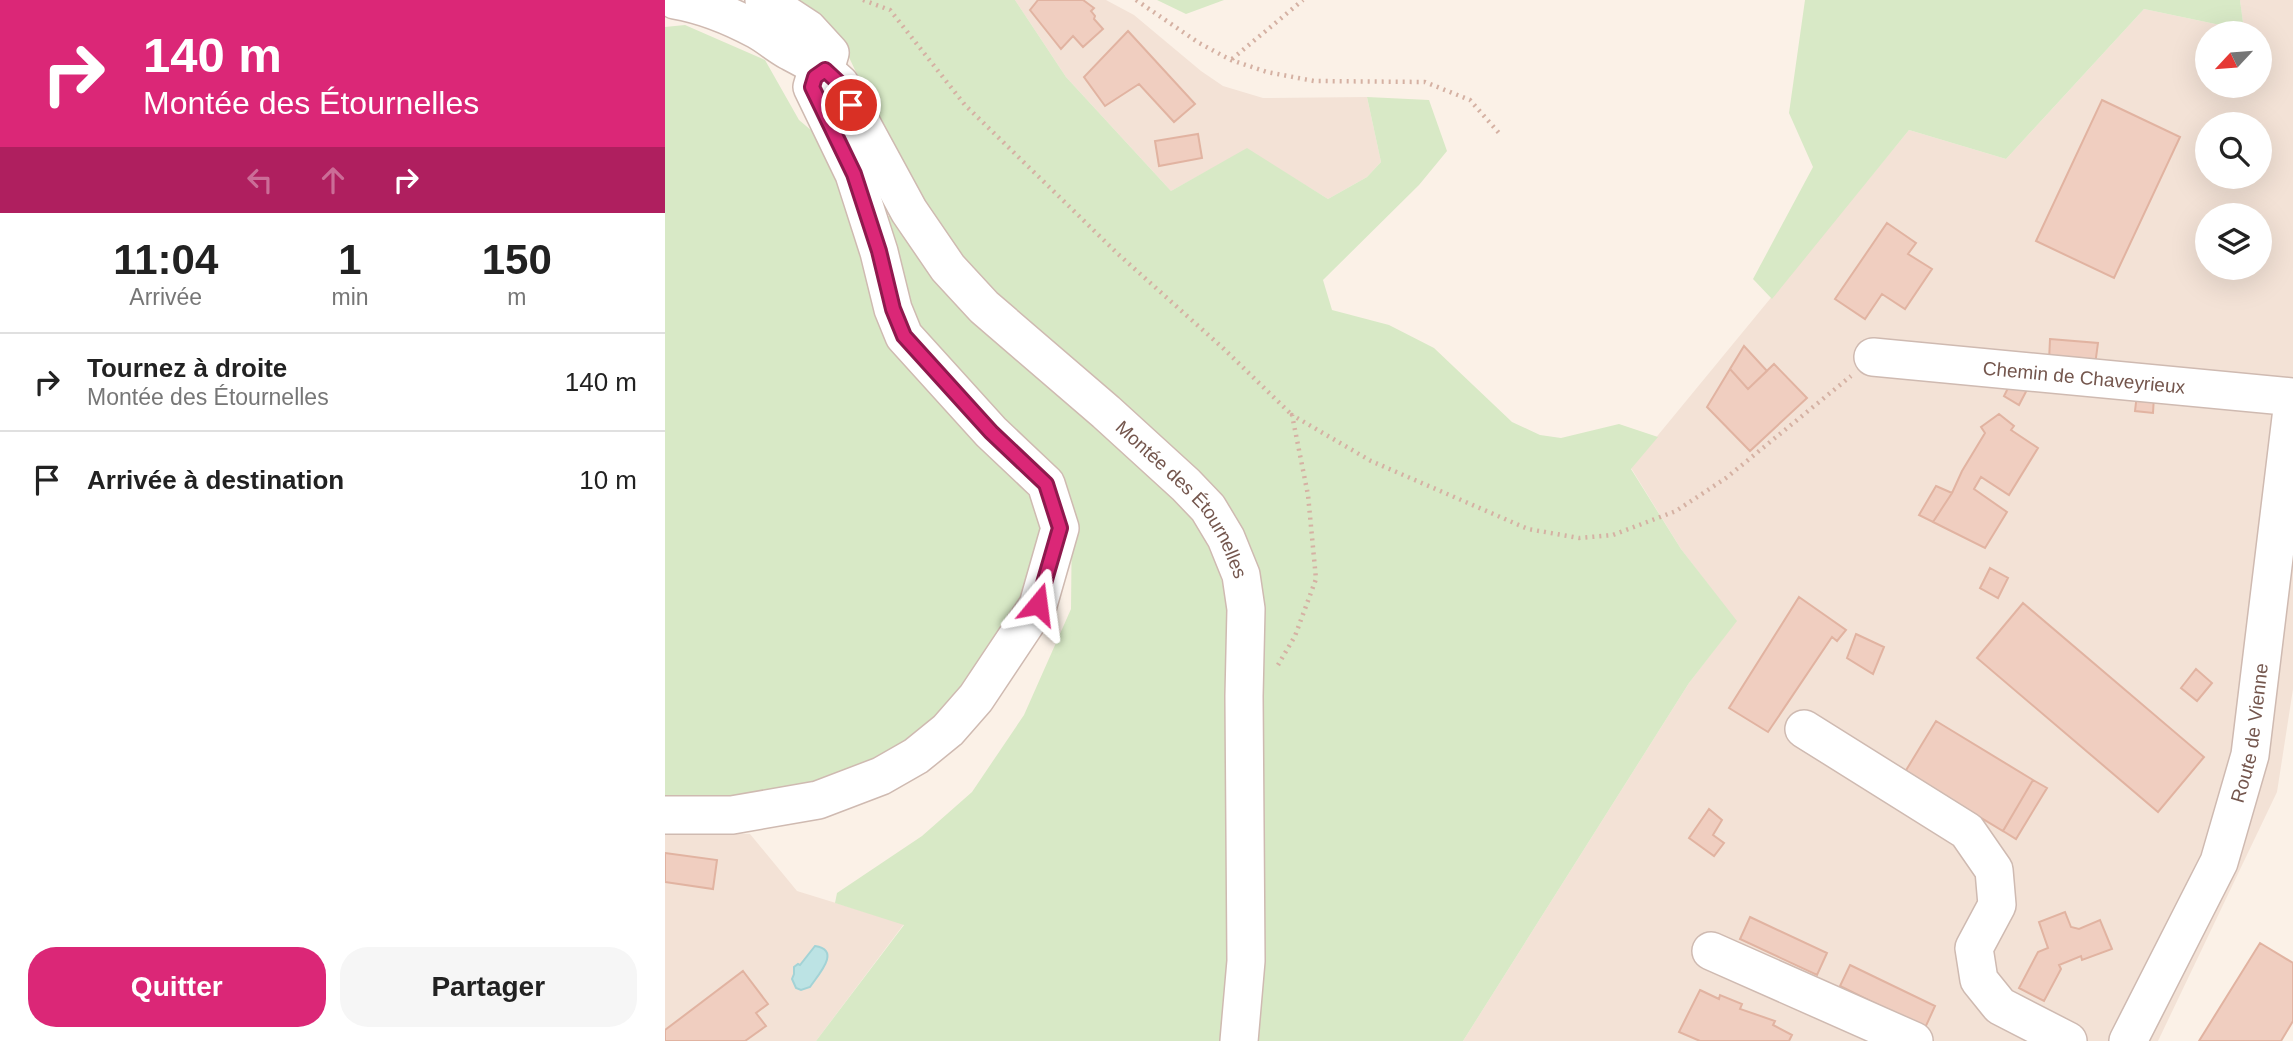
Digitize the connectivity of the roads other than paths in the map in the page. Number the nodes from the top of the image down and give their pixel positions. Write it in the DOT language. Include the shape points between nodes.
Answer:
graph roads {
  1 [pos="675,0"];
  2 [pos="764,0"];
  3 [pos="825,70"];
  4 [pos="1873,357"];
  5 [pos="2293,399"];
  6 [pos="1804,729"];
  7 [pos="665,815"];
  8 [pos="1711,951"];
  9 [pos="1239,1041"];
  10 [pos="1914,1041"];
  11 [pos="2067,1041"];
  12 [pos="2128,1041"];
  1 -- 3 [label="street, Montée des Étournelles" via="723,13"];
  2 -- 3 [label="street" via="808,29 830,53"];
  3 -- 7 [label="street" via="815,77 812,87 854,174 904,336 991,432 1046,484 1060,528 1038,604 976,698 916,756 881,776 818,800 732,815"];
  3 -- 9 [label="street, Montée des Étournelles" via="839,83 909,211 948,268 984,307 1107,412 1208,508 1226,538 1241,575 1246,610 1246,961"];
  4 -- 5 [label="street, Chemin de Chaveyrieux"];
  5 -- 12 [label="street, Route de Vienne" via="2250,755 2219,862"];
  6 -- 11 [label="street" via="1967,831 1994,870 1997,905 1974,948 1979,980 2000,1006"];
  8 -- 10 [label="street"];
}
